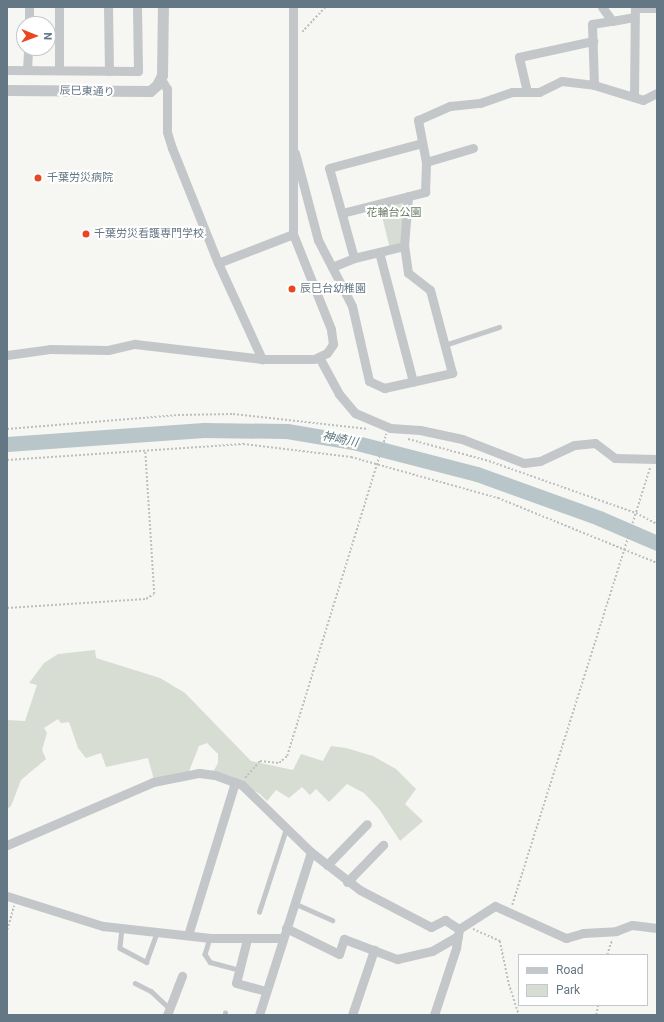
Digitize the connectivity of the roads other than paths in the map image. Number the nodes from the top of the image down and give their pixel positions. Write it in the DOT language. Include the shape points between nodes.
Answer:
graph roads {
  1 [pos="59,7"];
  2 [pos="108,7"];
  3 [pos="137,7"];
  4 [pos="163,7"];
  5 [pos="293,7"];
  6 [pos="602,7"];
  7 [pos="657,8"];
  8 [pos="635,11"];
  9 [pos="612,21"];
  10 [pos="593,41"];
  11 [pos="28,56"];
  12 [pos="7,70"];
  13 [pos="28,70"];
  14 [pos="59,70"];
  15 [pos="109,71"];
  16 [pos="161,79"];
  17 [pos="594,85"];
  18 [pos="7,90"];
  19 [pos="527,92"];
  20 [pos="657,93"];
  21 [pos="634,97"];
  22 [pos="292,142"];
  23 [pos="422,143"];
  24 [pos="473,148"];
  25 [pos="426,162"];
  26 [pos="408,196"];
  27 [pos="342,213"];
  28 [pos="293,234"];
  29 [pos="404,246"];
  30 [pos="379,252"];
  31 [pos="354,258"];
  32 [pos="218,263"];
  33 [pos="332,267"];
  34 [pos="499,327"];
  35 [pos="445,345"];
  36 [pos="7,355"];
  37 [pos="319,357"];
  38 [pos="262,359"];
  39 [pos="413,382"];
  40 [pos="655,459"];
  41 [pos="239,783"];
  42 [pos="367,824"];
  43 [pos="287,827"];
  44 [pos="7,845"];
  45 [pos="383,845"];
  46 [pos="310,852"];
  47 [pos="327,865"];
  48 [pos="347,882"];
  49 [pos="7,896"];
  50 [pos="294,903"];
  51 [pos="259,912"];
  52 [pos="332,920"];
  53 [pos="122,928"];
  54 [pos="286,928"];
  55 [pos="657,928"];
  56 [pos="460,930"];
  57 [pos="157,932"];
  58 [pos="188,935"];
  59 [pos="210,938"];
  60 [pos="282,938"];
  61 [pos="247,939"];
  62 [pos="374,950"];
  63 [pos="239,970"];
  64 [pos="182,976"];
  65 [pos="135,983"];
  66 [pos="266,991"];
  67 [pos="168,1011"];
  68 [pos="259,1015"];
  69 [pos="352,1015"];
  70 [pos="434,1015"];
  1 -- 14 [label="street"];
  2 -- 15 [label="street"];
  3 -- 15 [label="street" via="138,71"];
  4 -- 16 [label="street"];
  5 -- 22 [label="street"];
  6 -- 9 [label="street"];
  7 -- 8 [label="street"];
  8 -- 9 [label="street"];
  8 -- 21 [label="street"];
  9 -- 10 [label="street" via="592,24"];
  10 -- 17 [label="street"];
  10 -- 19 [label="street" via="519,57"];
  11 -- 13 [label="street"];
  12 -- 13 [label="street"];
  13 -- 14 [label="street"];
  14 -- 15 [label="street"];
  16 -- 18 [label="street, 辰巳東通り" via="157,85 144,93"];
  16 -- 32 [label="street" via="167,89 167,132"];
  17 -- 19 [label="street" via="562,81 539,92"];
  17 -- 21 [label="street"];
  19 -- 23 [label="street" via="512,92 480,103 450,106 418,120"];
  20 -- 21 [label="street" via="643,100"];
  22 -- 28 [label="street"];
  22 -- 33 [label="street" via="318,240"];
  23 -- 25 [label="street"];
  23 -- 27 [label="street" via="329,168"];
  24 -- 25 [label="street"];
  25 -- 26 [label="street" via="425,192"];
  26 -- 27 [label="street"];
  26 -- 29 [label="street"];
  27 -- 31 [label="street"];
  28 -- 32 [label="street"];
  28 -- 37 [label="street" via="333,336 330,349"];
  29 -- 30 [label="street"];
  29 -- 35 [label="street" via="408,273 430,290"];
  30 -- 31 [label="street"];
  30 -- 39 [label="street"];
  31 -- 33 [label="street"];
  32 -- 38 [label="street"];
  33 -- 39 [label="street" via="352,306 369,380 384,388"];
  34 -- 35 [label="lane"];
  35 -- 39 [label="street" via="452,373"];
  36 -- 38 [label="street" via="50,348 108,350 135,344"];
  37 -- 38 [label="street" via="308,360"];
  37 -- 40 [label="street" via="339,394 355,413 390,428 420,430 462,439 524,463 540,461 575,445 596,443 616,458"];
  41 -- 43 [label="street"];
  41 -- 44 [label="street" via="207,774 167,778"];
  41 -- 58 [label="street"];
  42 -- 47 [label="street"];
  43 -- 46 [label="street"];
  43 -- 51 [label="lane"];
  45 -- 48 [label="street"];
  46 -- 47 [label="street"];
  46 -- 50 [label="street"];
  47 -- 48 [label="street"];
  48 -- 56 [label="street" via="432,927 445,920"];
  49 -- 53 [label="street" via="103,926"];
  50 -- 52 [label="lane"];
  50 -- 54 [label="street"];
  53 -- 57 [label="street"];
  53 -- 57 [label="lane" via="120,948 146,962"];
  54 -- 60 [label="street"];
  54 -- 62 [label="street" via="339,954 344,939"];
  55 -- 56 [label="street" via="632,925 616,931 583,933 566,938 495,906"];
  56 -- 62 [label="street" via="432,951 397,959"];
  56 -- 70 [label="street"];
  57 -- 58 [label="street"];
  58 -- 59 [label="street"];
  59 -- 61 [label="street"];
  59 -- 63 [label="lane" via="205,954 210,962"];
  60 -- 61 [label="street"];
  60 -- 66 [label="street"];
  61 -- 63 [label="street"];
  62 -- 69 [label="street"];
  63 -- 66 [label="street" via="236,982"];
  64 -- 67 [label="street"];
  65 -- 67 [label="lane" via="151,991"];
  66 -- 68 [label="street"];
}
